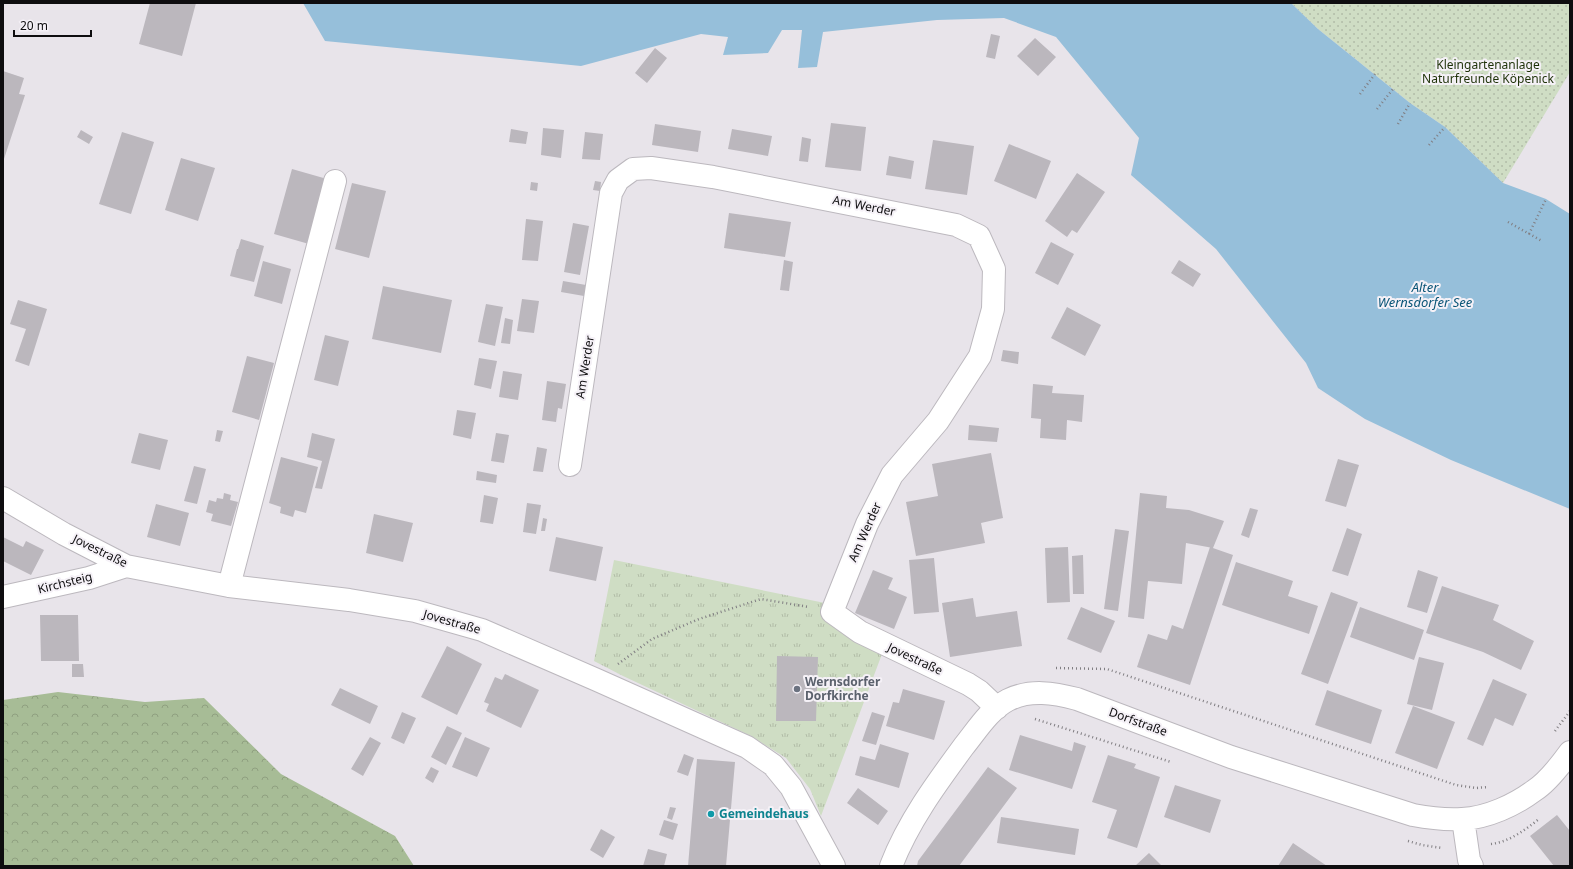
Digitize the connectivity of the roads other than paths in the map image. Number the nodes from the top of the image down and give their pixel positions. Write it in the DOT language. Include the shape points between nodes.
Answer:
graph roads {
  1 [pos="334,181"];
  2 [pos="570,465"];
  3 [pos="3,498"];
  4 [pos="126,566"];
  5 [pos="229,586"];
  6 [pos="3,597"];
  7 [pos="832,612"];
  8 [pos="997,708"];
  9 [pos="1570,752"];
  10 [pos="1463,819"];
  11 [pos="1469,857"];
  12 [pos="834,866"];
  13 [pos="891,866"];
  1 -- 5 [label="street"];
  2 -- 7 [label="street, Am Werder" via="611,193 618,180 633,169 652,168 713,177 850,203 956,225 979,236 994,269 993,309 980,356 938,421 892,475 867,524"];
  3 -- 4 [label="street, Jovestraße"];
  4 -- 5 [label="street, Jovestraße"];
  4 -- 6 [label="street, Kirchsteig" via="89,578"];
  5 -- 12 [label="street, Jovestraße" via="349,600 415,611 482,630 747,747 773,765 792,787"];
  7 -- 8 [label="street, Jovestraße" via="860,632 968,684"];
  8 -- 10 [label="street, Dorfstraße" via="1021,694 1058,694 1231,756 1413,814 1434,819"];
  8 -- 13 [label="street, Dorfstraße" via="988,715 916,814"];
  9 -- 10 [label="street, Dorfstraße" via="1536,790 1509,806"];
  10 -- 11 [label="street"];
}
